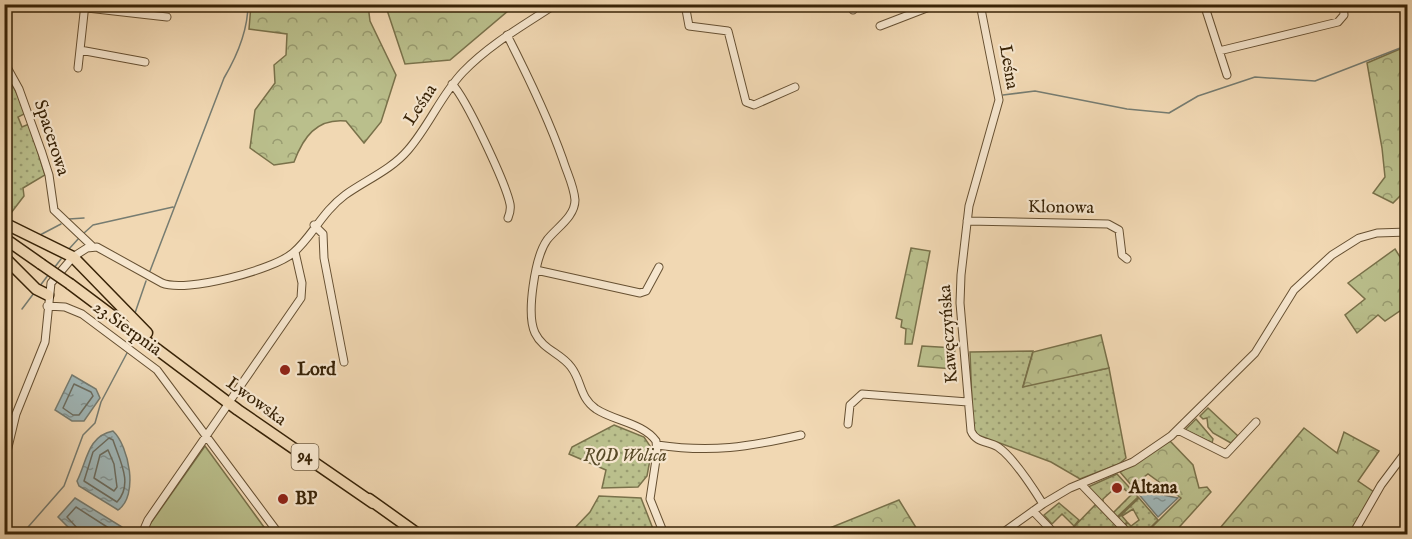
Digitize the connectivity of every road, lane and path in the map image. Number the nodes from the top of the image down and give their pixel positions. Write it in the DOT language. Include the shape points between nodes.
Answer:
graph roads {
  1 [pos="52,4"];
  2 [pos="556,4"];
  3 [pos="686,4"];
  4 [pos="937,4"];
  5 [pos="980,4"];
  6 [pos="1204,4"];
  7 [pos="1342,4"];
  8 [pos="85,6"];
  9 [pos="166,17"];
  10 [pos="880,26"];
  11 [pos="507,35"];
  12 [pos="80,50"];
  13 [pos="1219,51"];
  14 [pos="4,62"];
  15 [pos="145,62"];
  16 [pos="78,68"];
  17 [pos="1227,75"];
  18 [pos="452,84"];
  19 [pos="795,87"];
  20 [pos="990,134"];
  21 [pos="508,218"];
  22 [pos="967,221"];
  23 [pos="4,224"];
  24 [pos="314,225"];
  25 [pos="1407,232"];
  26 [pos="4,238"];
  27 [pos="92,246"];
  28 [pos="295,252"];
  29 [pos="4,257"];
  30 [pos="74,257"];
  31 [pos="1127,258"];
  32 [pos="659,267"];
  33 [pos="536,270"];
  34 [pos="48,301"];
  35 [pos="153,344"];
  36 [pos="172,356"];
  37 [pos="344,362"];
  38 [pos="230,400"];
  39 [pos="968,402"];
  40 [pos="1256,422"];
  41 [pos="214,424"];
  42 [pos="848,424"];
  43 [pos="198,425"];
  44 [pos="1178,430"];
  45 [pos="801,435"];
  46 [pos="206,436"];
  47 [pos="657,445"];
  48 [pos="1407,449"];
  49 [pos="4,464"];
  50 [pos="1081,484"];
  51 [pos="1043,504"];
  52 [pos="1033,511"];
  53 [pos="142,534"];
  54 [pos="279,534"];
  55 [pos="418,534"];
  56 [pos="664,534"];
  57 [pos="1001,534"];
  58 [pos="1055,534"];
  59 [pos="1129,534"];
  60 [pos="1353,534"];
  1 -- 8 [label="street"];
  2 -- 11 [label="street, Leśna"];
  3 -- 19 [label="street" via="689,26 728,31 746,102 754,105"];
  4 -- 10 [label="street"];
  5 -- 20 [label="street, Leśna" via="999,100"];
  6 -- 13 [label="street"];
  7 -- 13 [label="street" via="1344,15 1338,22"];
  8 -- 9 [label="street"];
  8 -- 12 [label="street"];
  11 -- 18 [label="street, Leśna"];
  11 -- 33 [label="street" via="531,81 574,190 575,202 569,217 546,242"];
  12 -- 15 [label="street"];
  12 -- 16 [label="street"];
  13 -- 17 [label="street"];
  14 -- 27 [label="street, Spacerowa" via="20,91 42,153 54,210"];
  18 -- 21 [label="street" via="465,101 502,183 510,204"];
  18 -- 24 [label="street, Leśna" via="402,156 344,195"];
  20 -- 22 [label="street, Kawęczyńska"];
  22 -- 31 [label="street, Klonowa" via="1108,224 1118,228 1122,255"];
  22 -- 39 [label="street, Kawęczyńska" via="960,288"];
  23 -- 30 [label="main road"];
  24 -- 28 [label="street, Leśna"];
  24 -- 37 [label="street" via="323,234"];
  25 -- 44 [label="street" via="1359,238 1306,276 1254,353"];
  26 -- 35 [label="main road, Lwowska / 94, bridge"];
  27 -- 28 [label="street" via="174,286 246,274"];
  27 -- 30 [label="street"];
  28 -- 38 [label="street" via="301,298"];
  29 -- 34 [label="main road"];
  30 -- 34 [label="street" via="51,283"];
  30 -- 36 [label="main road"];
  32 -- 33 [label="street" via="646,291 640,293"];
  33 -- 47 [label="street" via="531,318 538,339 571,366 583,396 593,406 643,429"];
  34 -- 43 [label="street, 23 Sierpnia" via="73,309 149,363"];
  34 -- 49 [label="street" via="44,345 16,414"];
  35 -- 36 [label="main road, Lwowska / 94"];
  35 -- 38 [label="main road, Lwowska / 94"];
  36 -- 38 [label="main road, Lwowska / 94"];
  38 -- 41 [label="street"];
  38 -- 55 [label="main road, Lwowska / 94"];
  39 -- 42 [label="street" via="862,394 850,405"];
  39 -- 51 [label="street, Kawęczyńska" via="972,434 1004,452"];
  40 -- 44 [label="street" via="1227,454"];
  41 -- 43 [label="street"];
  41 -- 46 [label="street"];
  43 -- 46 [label="street, 23 Sierpnia"];
  44 -- 50 [label="street" via="1150,453"];
  45 -- 47 [label="street" via="737,448 699,450"];
  46 -- 53 [label="street"];
  46 -- 54 [label="street, 23 Sierpnia"];
  47 -- 56 [label="street" via="650,499"];
  48 -- 60 [label="street"];
  50 -- 51 [label="street"];
  50 -- 59 [label="street"];
  51 -- 52 [label="street"];
  52 -- 57 [label="street"];
  52 -- 58 [label="street"];
}
